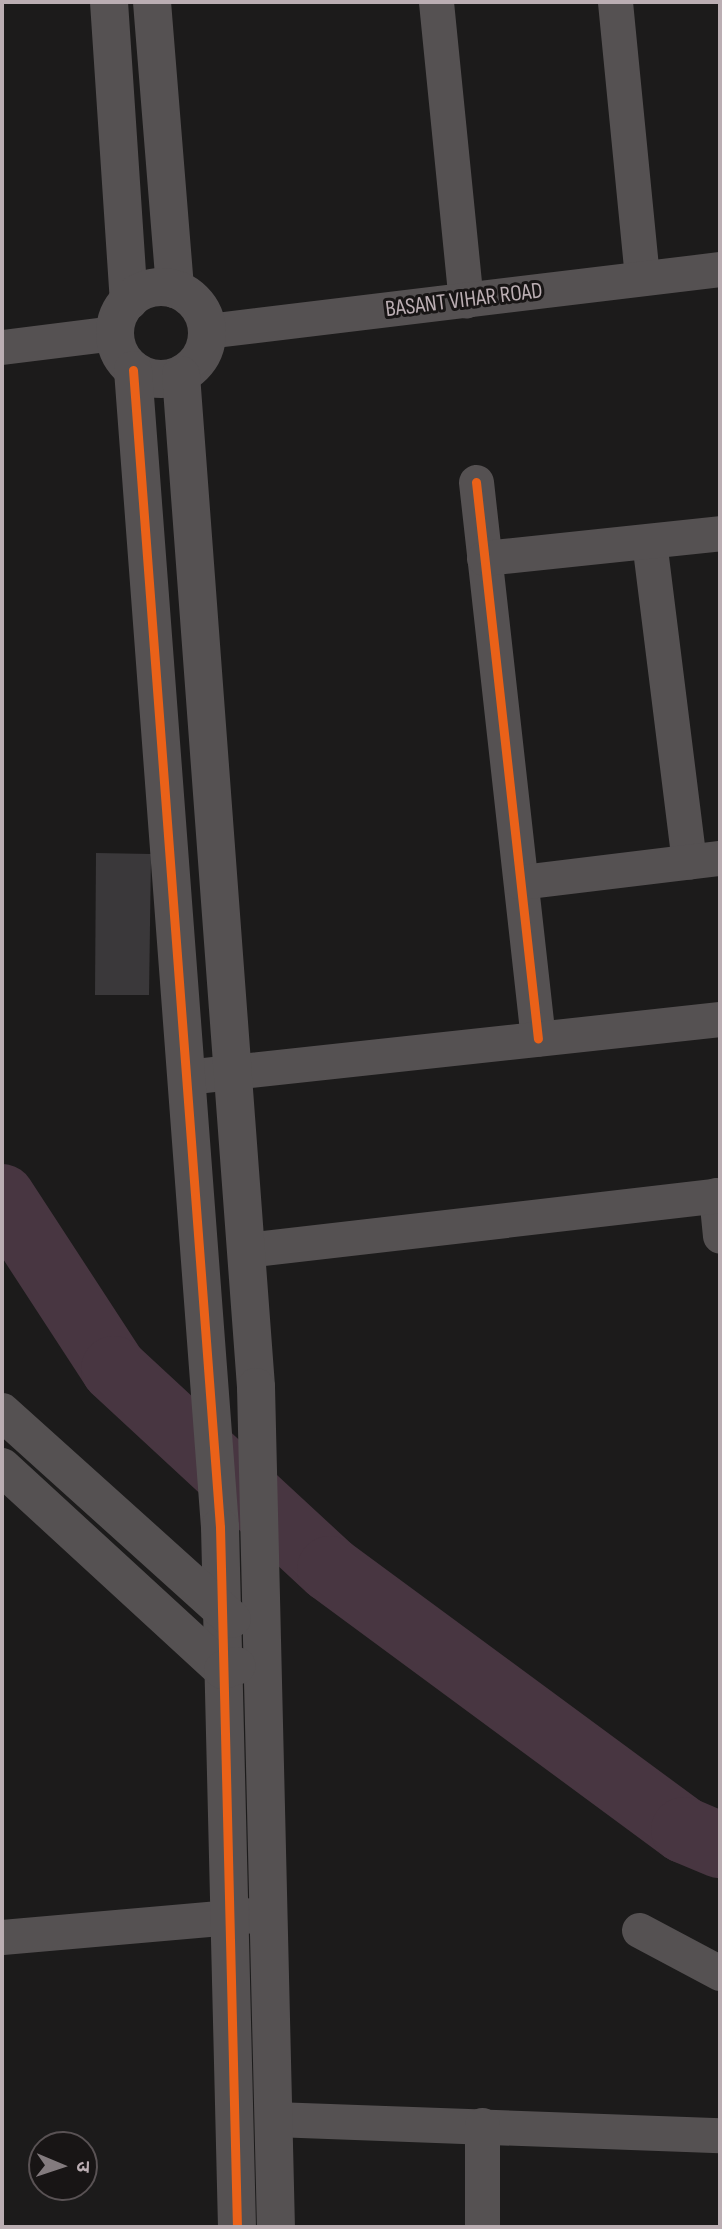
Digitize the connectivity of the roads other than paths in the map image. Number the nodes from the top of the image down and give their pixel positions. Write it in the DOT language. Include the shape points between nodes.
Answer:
graph roads {
  1 [pos="109,2"];
  2 [pos="152,2"];
  3 [pos="436,2"];
  4 [pos="615,2"];
  5 [pos="720,269"];
  6 [pos="642,278"];
  7 [pos="175,289"];
  8 [pos="466,300"];
  9 [pos="122,317"];
  10 [pos="207,331"];
  11 [pos="2,347"];
  12 [pos="133,370"];
  13 [pos="181,375"];
  14 [pos="476,482"];
  15 [pos="720,533"];
  16 [pos="649,541"];
  17 [pos="484,558"];
  18 [pos="705,860"];
  19 [pos="520,882"];
  20 [pos="720,1019"];
  21 [pos="538,1039"];
  22 [pos="234,1072"];
  23 [pos="186,1077"];
  24 [pos="718,1195"];
  25 [pos="720,1236"];
  26 [pos="246,1250"];
  27 [pos="2,1412"];
  28 [pos="2,1467"];
  29 [pos="222,1608"];
  30 [pos="265,1657"];
  31 [pos="223,1670"];
  32 [pos="270,1914"];
  33 [pos="227,1918"];
  34 [pos="639,1930"];
  35 [pos="2,1937"];
  36 [pos="720,1973"];
  37 [pos="274,2119"];
  38 [pos="482,2125"];
  39 [pos="720,2135"];
  40 [pos="237,2227"];
  41 [pos="276,2227"];
  42 [pos="482,2227"];
  1 -- 9 [label="street"];
  2 -- 7 [label="street"];
  3 -- 8 [label="street"];
  4 -- 6 [label="street"];
  5 -- 6 [label="street, BASANT VIHAR ROAD"];
  6 -- 8 [label="street, BASANT VIHAR ROAD"];
  7 -- 9 [label="street" via="149,289"];
  7 -- 10 [label="street" via="193,299"];
  8 -- 10 [label="street, BASANT VIHAR ROAD"];
  9 -- 11 [label="street"];
  9 -- 12 [label="street" via="118,351"];
  10 -- 13 [label="street" via="198,363"];
  12 -- 13 [label="street" via="165,380"];
  12 -- 23 [label="street"];
  13 -- 22 [label="street"];
  14 -- 17 [label="street"];
  15 -- 16 [label="street"];
  16 -- 17 [label="street"];
  16 -- 18 [label="street"];
  17 -- 19 [label="street"];
  18 -- 19 [label="street"];
  19 -- 21 [label="street"];
  20 -- 21 [label="street"];
  21 -- 22 [label="street"];
  22 -- 23 [label="street"];
  22 -- 26 [label="street"];
  23 -- 29 [label="street" via="210,1351"];
  24 -- 25 [label="street"];
  24 -- 26 [label="street"];
  26 -- 30 [label="street" via="256,1387"];
  27 -- 29 [label="street"];
  28 -- 31 [label="street"];
  29 -- 30 [label="street"];
  29 -- 31 [label="street"];
  30 -- 31 [label="street"];
  30 -- 32 [label="street"];
  31 -- 33 [label="street"];
  32 -- 33 [label="street"];
  32 -- 37 [label="street"];
  33 -- 35 [label="street"];
  33 -- 40 [label="street"];
  34 -- 36 [label="street"];
  37 -- 38 [label="street"];
  37 -- 41 [label="street"];
  38 -- 39 [label="street"];
  38 -- 42 [label="street"];
}
